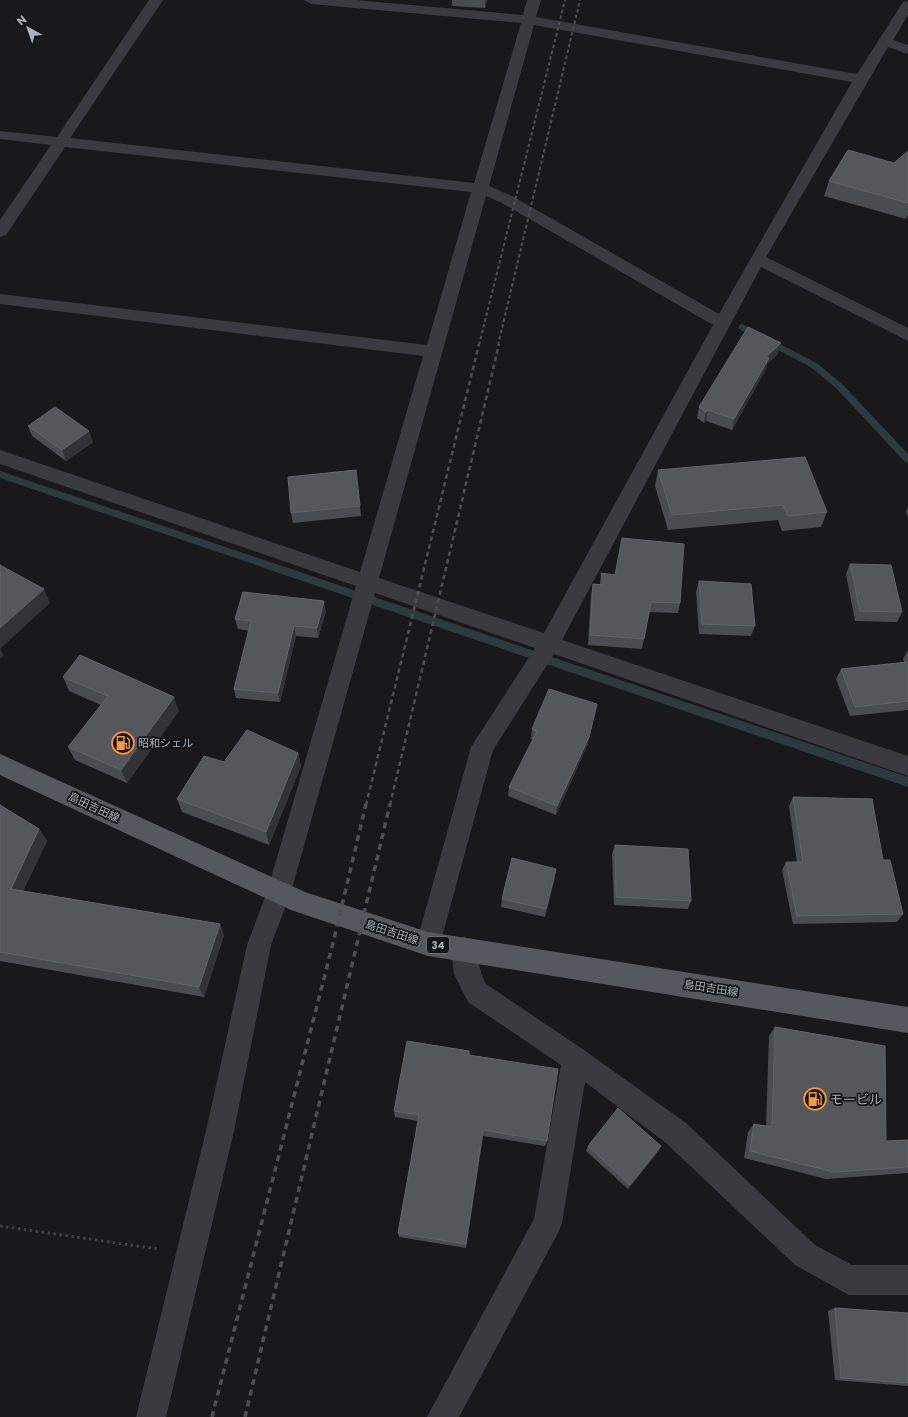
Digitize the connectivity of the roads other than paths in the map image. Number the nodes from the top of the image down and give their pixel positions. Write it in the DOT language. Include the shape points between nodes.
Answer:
graph roads {
  1 [pos="156,0"];
  2 [pos="311,0"];
  3 [pos="908,5"];
  4 [pos="532,10"];
  5 [pos="886,42"];
  6 [pos="908,50"];
  7 [pos="861,79"];
  8 [pos="0,135"];
  9 [pos="61,141"];
  10 [pos="481,188"];
  11 [pos="0,232"];
  12 [pos="758,259"];
  13 [pos="0,299"];
  14 [pos="722,323"];
  15 [pos="908,335"];
  16 [pos="434,352"];
  17 [pos="0,457"];
  18 [pos="368,582"];
  19 [pos="549,644"];
  20 [pos="0,764"];
  21 [pos="908,766"];
  22 [pos="279,892"];
  23 [pos="428,944"];
  24 [pos="464,949"];
  25 [pos="908,1020"];
  26 [pos="575,1059"];
  27 [pos="908,1280"];
  28 [pos="151,1417"];
  29 [pos="442,1417"];
  1 -- 9 [label="street"];
  2 -- 4 [label="street"];
  3 -- 5 [label="street"];
  4 -- 7 [label="street"];
  4 -- 10 [label="street"];
  5 -- 6 [label="street"];
  5 -- 7 [label="street"];
  7 -- 12 [label="street"];
  8 -- 9 [label="street"];
  9 -- 10 [label="street"];
  9 -- 11 [label="street"];
  10 -- 14 [label="street" via="506,199"];
  10 -- 16 [label="street"];
  12 -- 14 [label="street"];
  12 -- 15 [label="street"];
  13 -- 16 [label="street"];
  14 -- 19 [label="street"];
  16 -- 18 [label="street"];
  17 -- 18 [label="street"];
  18 -- 19 [label="street"];
  18 -- 22 [label="street"];
  19 -- 21 [label="street"];
  19 -- 23 [label="street" via="482,747"];
  20 -- 22 [label="main road, 島田吉田線 / 34"];
  22 -- 23 [label="main road, 島田吉田線 / 34" via="300,902"];
  22 -- 28 [label="street" via="259,945 220,1131"];
  23 -- 24 [label="main road, 島田吉田線 / 34"];
  24 -- 25 [label="main road, 島田吉田線 / 34"];
  24 -- 26 [label="street" via="467,974 477,993"];
  26 -- 27 [label="street" via="676,1133 805,1255 850,1280"];
  26 -- 29 [label="street" via="548,1223"];
}
